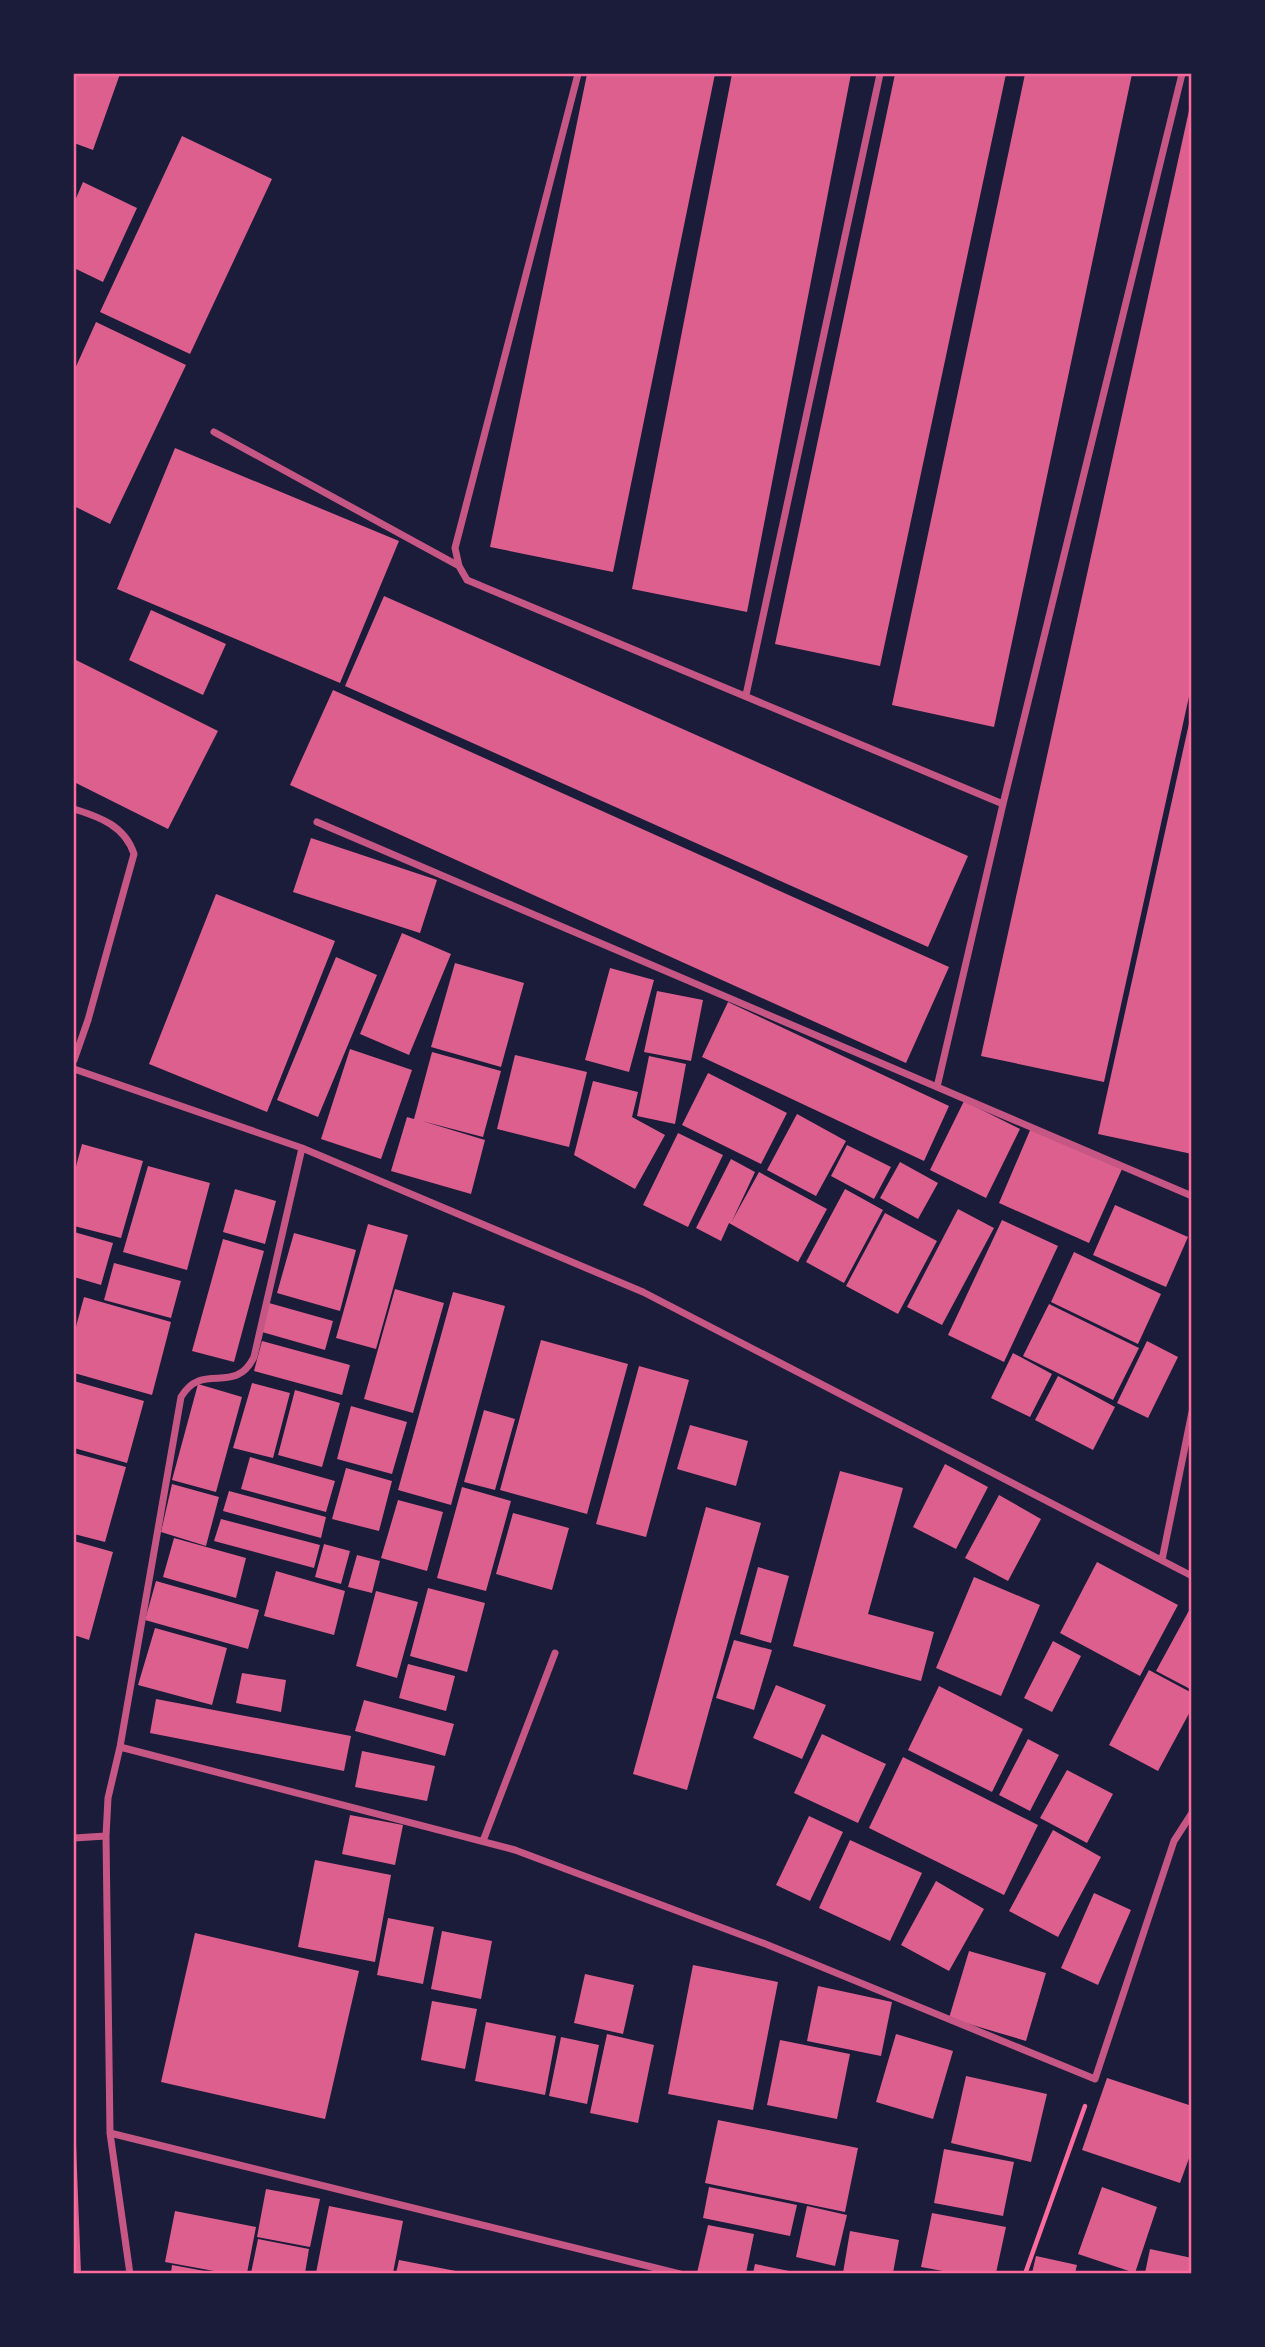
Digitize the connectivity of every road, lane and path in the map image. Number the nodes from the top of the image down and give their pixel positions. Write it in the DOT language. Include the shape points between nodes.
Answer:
graph roads {
  1 [pos="578,74"];
  2 [pos="880,74"];
  3 [pos="1182,74"];
  4 [pos="214,432"];
  5 [pos="459,566"];
  6 [pos="746,695"];
  7 [pos="1003,804"];
  8 [pos="74,809"];
  9 [pos="317,822"];
  10 [pos="74,1060"];
  11 [pos="74,1069"];
  12 [pos="937,1087"];
  13 [pos="302,1148"];
  14 [pos="1192,1196"];
  15 [pos="1192,1412"];
  16 [pos="1162,1560"];
  17 [pos="1192,1576"];
  18 [pos="555,1653"];
  19 [pos="120,1747"];
  20 [pos="1192,1813"];
  21 [pos="106,1836"];
  22 [pos="74,1838"];
  23 [pos="483,1840"];
  24 [pos="1095,2079"];
  25 [pos="110,2133"];
  26 [pos="130,2273"];
  27 [pos="680,2273"];
  28 [pos="1025,2273"];
  1 -- 5 [label="street" via="455,548"];
  2 -- 6 [label="street"];
  3 -- 7 [label="street"];
  4 -- 5 [label="street"];
  5 -- 6 [label="street" via="467,580"];
  6 -- 7 [label="street"];
  7 -- 12 [label="street"];
  8 -- 10 [label="street" via="115,826 130,841 134,855"];
  9 -- 12 [label="street"];
  11 -- 13 [label="street"];
  12 -- 14 [label="street"];
  13 -- 16 [label="street" via="643,1292"];
  13 -- 19 [label="street" via="254,1357 237,1377 198,1380 188,1384 181,1396"];
  15 -- 16 [label="street"];
  16 -- 17 [label="street"];
  18 -- 23 [label="street"];
  19 -- 21 [label="street" via="108,1798"];
  19 -- 23 [label="street"];
  20 -- 24 [label="street" via="1174,1841"];
  21 -- 22 [label="street"];
  21 -- 25 [label="street"];
  23 -- 24 [label="street" via="763,1943"];
  24 -- 28 [label="path"];
  25 -- 26 [label="street"];
  25 -- 27 [label="street"];
}
